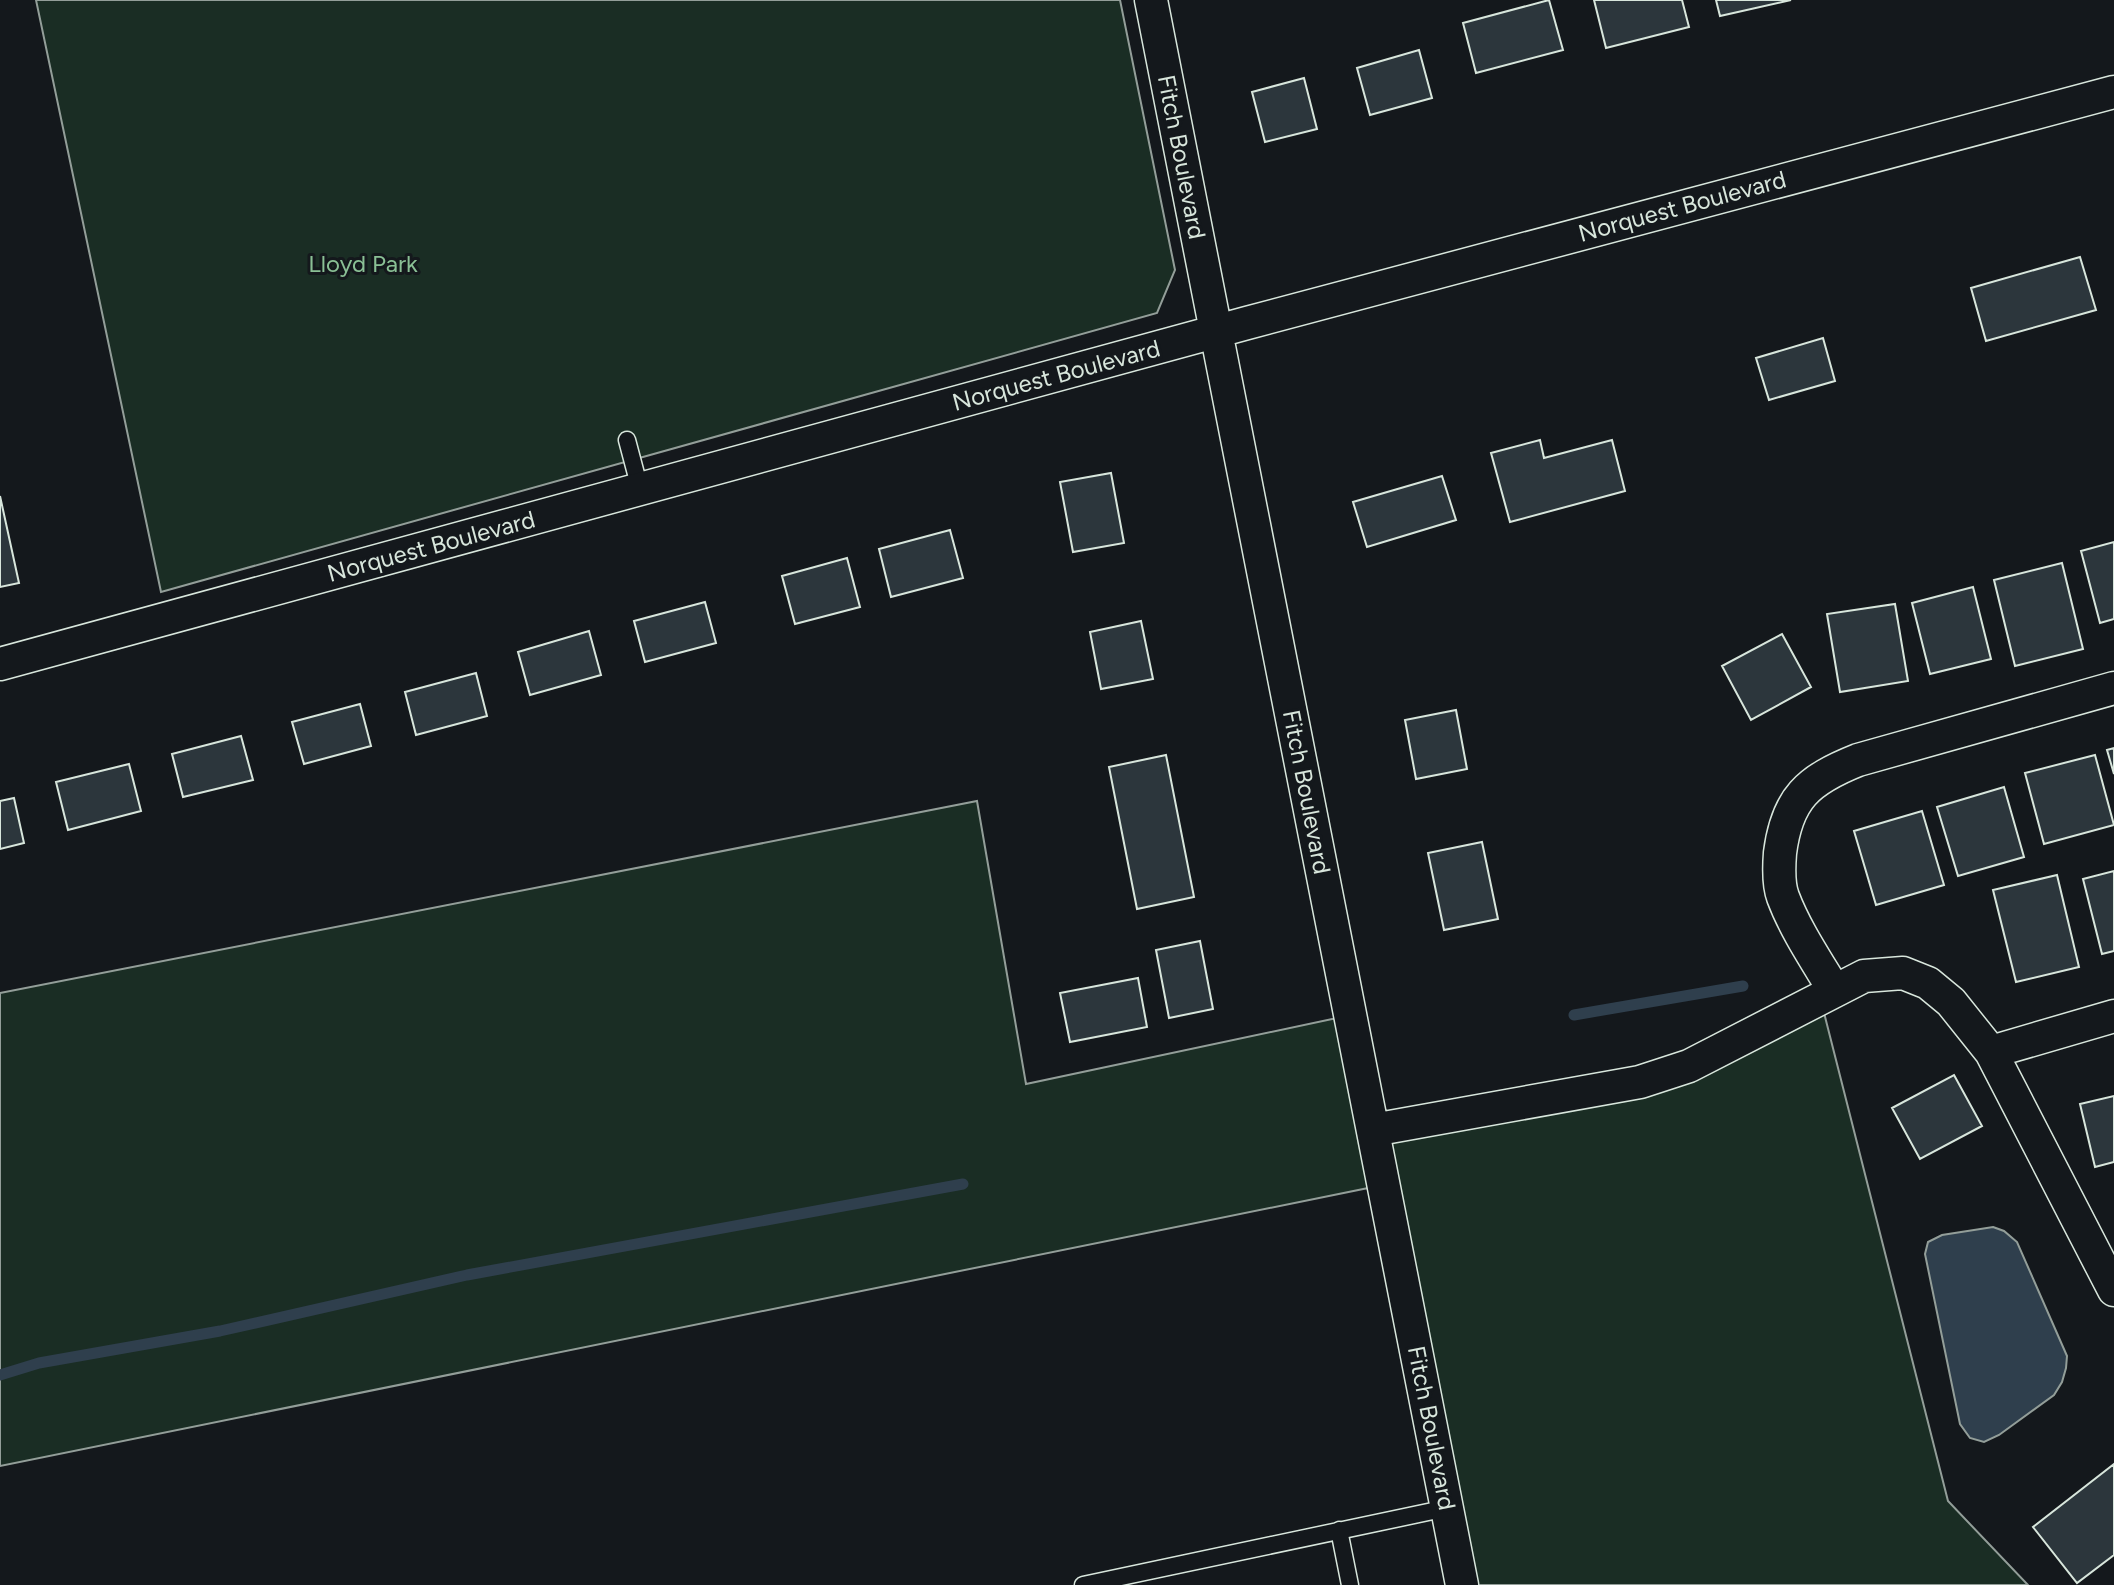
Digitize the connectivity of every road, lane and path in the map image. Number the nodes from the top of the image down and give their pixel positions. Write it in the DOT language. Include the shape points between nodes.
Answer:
graph roads {
  1 [pos="1151,0"];
  2 [pos="2114,92"];
  3 [pos="1216,331"];
  4 [pos="627,440"];
  5 [pos="640,489"];
  6 [pos="0,664"];
  7 [pos="2114,688"];
  8 [pos="1834,990"];
  9 [pos="2114,1016"];
  10 [pos="1991,1052"];
  11 [pos="1373,1130"];
  12 [pos="2114,1290"];
  13 [pos="1447,1508"];
  14 [pos="1339,1530"];
  15 [pos="1083,1585"];
  16 [pos="1350,1585"];
  17 [pos="1462,1585"];
  1 -- 3 [label="street, Fitch Boulevard"];
  2 -- 3 [label="street, Norquest Boulevard"];
  3 -- 5 [label="street, Norquest Boulevard"];
  3 -- 11 [label="street, Fitch Boulevard"];
  4 -- 5 [label="lane"];
  5 -- 6 [label="street, Norquest Boulevard"];
  7 -- 8 [label="street" via="1858,760 1831,771 1791,806 1783,832 1781,893"];
  8 -- 10 [label="street" via="1864,976 1903,973 1928,983 1951,1002"];
  8 -- 11 [label="street" via="1689,1066 1640,1082"];
  9 -- 10 [label="street"];
  10 -- 12 [label="street"];
  11 -- 13 [label="street, Fitch Boulevard"];
  13 -- 14 [label="lane"];
  13 -- 17 [label="street, Fitch Boulevard"];
  14 -- 15 [label="lane"];
  14 -- 16 [label="lane"];
}
